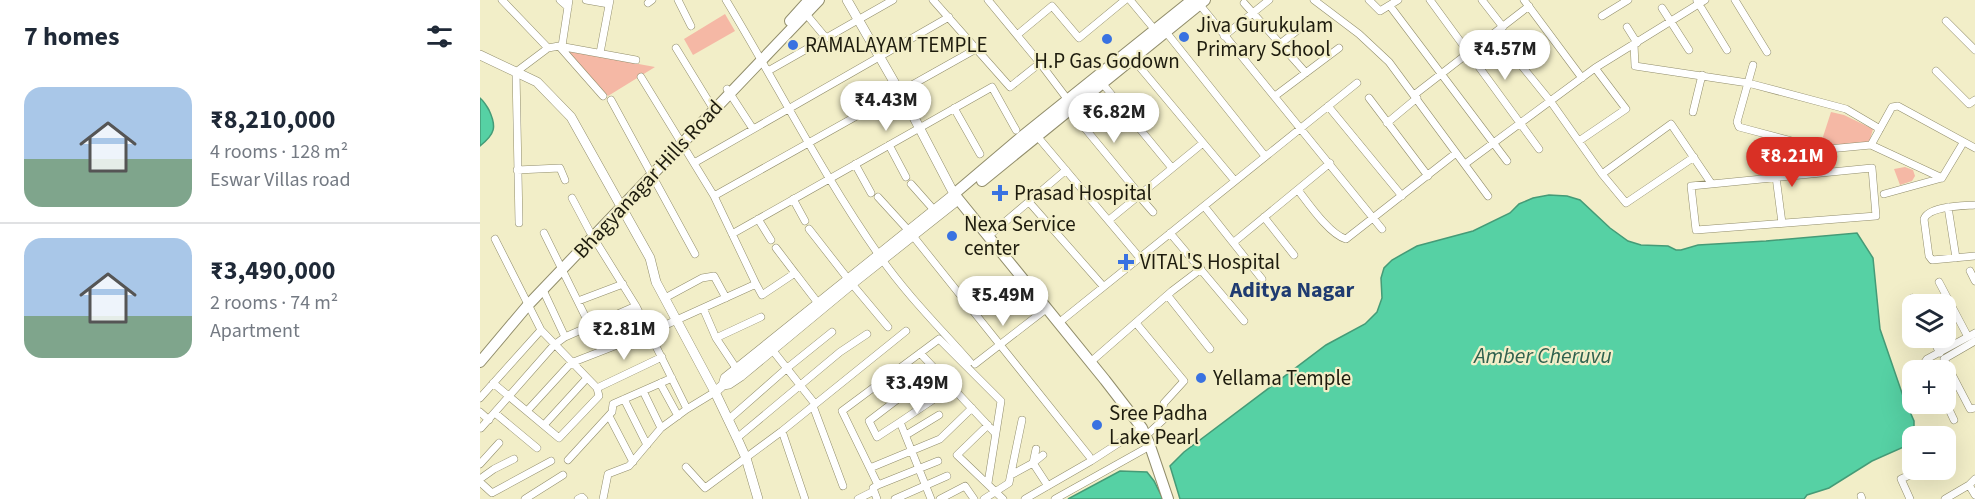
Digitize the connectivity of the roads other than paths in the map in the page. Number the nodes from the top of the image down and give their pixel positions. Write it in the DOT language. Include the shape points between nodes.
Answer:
graph roads {
  1 [pos="502,0"];
  2 [pos="560,0"];
  3 [pos="586,0"];
  4 [pos="678,0"];
  5 [pos="727,0"];
  6 [pos="809,0"];
  7 [pos="819,0"];
  8 [pos="847,0"];
  9 [pos="893,0"];
  10 [pos="934,0"];
  11 [pos="988,0"];
  12 [pos="1058,0"];
  13 [pos="1125,0"];
  14 [pos="1130,0"];
  15 [pos="1269,0"];
  16 [pos="1314,0"];
  17 [pos="1369,0"];
  18 [pos="1398,0"];
  19 [pos="1430,0"];
  20 [pos="1482,0"];
  21 [pos="1628,0"];
  22 [pos="1735,0"];
  23 [pos="1700,1"];
  24 [pos="609,2"];
  25 [pos="1199,2"];
  26 [pos="1244,3"];
  27 [pos="1527,3"];
  28 [pos="568,4"];
  29 [pos="1052,6"];
  30 [pos="1390,6"];
  31 [pos="1662,8"];
  32 [pos="1253,13"];
  33 [pos="806,14"];
  34 [pos="1602,16"];
  35 [pos="949,17"];
  36 [pos="859,20"];
  37 [pos="1671,21"];
  38 [pos="1946,21"];
  39 [pos="1304,25"];
  40 [pos="691,26"];
  41 [pos="1503,27"];
  42 [pos="1627,27"];
  43 [pos="1160,31"];
  44 [pos="1495,33"];
  45 [pos="1017,35"];
  46 [pos="1224,36"];
  47 [pos="826,38"];
  48 [pos="1280,44"];
  49 [pos="1636,44"];
  50 [pos="560,46"];
  51 [pos="548,48"];
  52 [pos="676,48"];
  53 [pos="1339,48"];
  54 [pos="976,49"];
  55 [pos="1689,50"];
  56 [pos="1727,50"];
  57 [pos="1975,50"];
  58 [pos="1767,52"];
  59 [pos="600,53"];
  60 [pos="480,54"];
  61 [pos="1469,54"];
  62 [pos="760,57"];
  63 [pos="880,57"];
  64 [pos="1133,59"];
  65 [pos="636,60"];
  66 [pos="1040,63"];
  67 [pos="1753,64"];
  68 [pos="1595,68"];
  69 [pos="768,70"];
  70 [pos="1936,71"];
  71 [pos="516,72"];
  72 [pos="1306,73"];
  73 [pos="1441,74"];
  74 [pos="1702,75"];
  75 [pos="641,78"];
  76 [pos="1582,78"];
  77 [pos="1102,83"];
  78 [pos="1357,83"];
  79 [pos="1748,83"];
  80 [pos="728,91"];
  81 [pos="900,92"];
  82 [pos="603,96"];
  83 [pos="1275,96"];
  84 [pos="1415,97"];
  85 [pos="1369,98"];
  86 [pos="611,100"];
  87 [pos="1975,100"];
  88 [pos="1551,102"];
  89 [pos="1068,104"];
  90 [pos="1328,106"];
  91 [pos="712,108"];
  92 [pos="789,108"];
  93 [pos="954,108"];
  94 [pos="1693,112"];
  95 [pos="1387,123"];
  96 [pos="1521,123"];
  97 [pos="921,127"];
  98 [pos="1301,128"];
  99 [pos="753,129"];
  100 [pos="1880,129"];
  101 [pos="1016,130"];
  102 [pos="1037,136"];
  103 [pos="1579,141"];
  104 [pos="680,142"];
  105 [pos="1203,143"];
  106 [pos="1494,143"];
  107 [pos="1963,143"];
  108 [pos="809,144"];
  109 [pos="889,145"];
  110 [pos="1871,145"];
  111 [pos="1821,148"];
  112 [pos="1975,148"];
  113 [pos="1539,149"];
  114 [pos="1456,153"];
  115 [pos="980,154"];
  116 [pos="1765,155"];
  117 [pos="1265,156"];
  118 [pos="1694,157"];
  119 [pos="1507,161"];
  120 [pos="694,163"];
  121 [pos="1330,163"];
  122 [pos="855,164"];
  123 [pos="1464,165"];
  124 [pos="1172,168"];
  125 [pos="517,170"];
  126 [pos="1066,170"];
  127 [pos="651,173"];
  128 [pos="1602,174"];
  129 [pos="1428,176"];
  130 [pos="906,177"];
  131 [pos="1776,177"];
  132 [pos="1942,178"];
  133 [pos="829,179"];
  134 [pos="565,180"];
  135 [pos="1235,181"];
  136 [pos="1711,183"];
  137 [pos="911,184"];
  138 [pos="1298,190"];
  139 [pos="1884,194"];
  140 [pos="959,195"];
  141 [pos="1139,195"];
  142 [pos="714,196"];
  143 [pos="1402,196"];
  144 [pos="1488,196"];
  145 [pos="572,198"];
  146 [pos="793,199"];
  147 [pos="1029,202"];
  148 [pos="621,205"];
  149 [pos="1975,205"];
  150 [pos="1204,206"];
  151 [pos="1948,207"];
  152 [pos="934,210"];
  153 [pos="1153,212"];
  154 [pos="1264,217"];
  155 [pos="1374,218"];
  156 [pos="759,219"];
  157 [pos="1109,220"];
  158 [pos="805,221"];
  159 [pos="519,223"];
  160 [pos="1782,223"];
  161 [pos="809,229"];
  162 [pos="1382,229"];
  163 [pos="544,233"];
  164 [pos="992,233"];
  165 [pos="1170,233"];
  166 [pos="732,234"];
  167 [pos="911,234"];
  168 [pos="591,235"];
  169 [pos="495,239"];
  170 [pos="771,240"];
  171 [pos="1234,242"];
  172 [pos="776,248"];
  173 [pos="695,254"];
  174 [pos="1294,255"];
  175 [pos="1975,256"];
  176 [pos="881,258"];
  177 [pos="1140,258"];
  178 [pos="1956,258"];
  179 [pos="562,266"];
  180 [pos="1201,269"];
  181 [pos="1970,271"];
  182 [pos="795,273"];
  183 [pos="1262,279"];
  184 [pos="1975,280"];
  185 [pos="850,282"];
  186 [pos="1939,282"];
  187 [pos="623,284"];
  188 [pos="756,284"];
  189 [pos="1103,286"];
  190 [pos="543,290"];
  191 [pos="1168,296"];
  192 [pos="665,298"];
  193 [pos="726,298"];
  194 [pos="578,301"];
  195 [pos="527,303"];
  196 [pos="636,306"];
  197 [pos="820,306"];
  198 [pos="703,308"];
  199 [pos="1046,309"];
  200 [pos="762,316"];
  201 [pos="676,321"];
  202 [pos="1061,321"];
  203 [pos="1244,321"];
  204 [pos="1136,323"];
  205 [pos="590,326"];
  206 [pos="888,327"];
  207 [pos="542,330"];
  208 [pos="906,331"];
  209 [pos="832,332"];
  210 [pos="648,333"];
  211 [pos="867,334"];
  212 [pos="565,337"];
  213 [pos="1973,337"];
  214 [pos="717,338"];
  215 [pos="554,345"];
  216 [pos="1000,345"];
  217 [pos="770,347"];
  218 [pos="1937,348"];
  219 [pos="1210,349"];
  220 [pos="920,353"];
  221 [pos="1940,353"];
  222 [pos="480,356"];
  223 [pos="662,357"];
  224 [pos="1094,359"];
  225 [pos="1926,360"];
  226 [pos="480,362"];
  227 [pos="571,363"];
  228 [pos="786,369"];
  229 [pos="936,370"];
  230 [pos="739,373"];
  231 [pos="587,378"];
  232 [pos="672,378"];
  233 [pos="493,383"];
  234 [pos="660,383"];
  235 [pos="801,386"];
  236 [pos="952,387"];
  237 [pos="597,388"];
  238 [pos="1115,388"];
  239 [pos="643,391"];
  240 [pos="715,392"];
  241 [pos="510,397"];
  242 [pos="480,398"];
  243 [pos="624,399"];
  244 [pos="814,405"];
  245 [pos="972,408"];
  246 [pos="1975,408"];
  247 [pos="687,409"];
  248 [pos="527,411"];
  249 [pos="480,412"];
  250 [pos="495,413"];
  251 [pos="1951,414"];
  252 [pos="939,415"];
  253 [pos="609,416"];
  254 [pos="678,416"];
  255 [pos="489,420"];
  256 [pos="728,420"];
  257 [pos="1022,420"];
  258 [pos="1954,420"];
  259 [pos="900,422"];
  260 [pos="544,425"];
  261 [pos="988,425"];
  262 [pos="482,428"];
  263 [pos="661,428"];
  264 [pos="1146,430"];
  265 [pos="782,431"];
  266 [pos="995,433"];
  267 [pos="906,435"];
  268 [pos="738,438"];
  269 [pos="499,443"];
  270 [pos="647,445"];
  271 [pos="1150,446"];
  272 [pos="537,448"];
  273 [pos="1036,449"];
  274 [pos="912,451"];
  275 [pos="1043,455"];
  276 [pos="1089,456"];
  277 [pos="746,458"];
  278 [pos="514,459"];
  279 [pos="568,460"];
  280 [pos="551,461"];
  281 [pos="938,461"];
  282 [pos="633,462"];
  283 [pos="1033,463"];
  284 [pos="480,464"];
  285 [pos="686,467"];
  286 [pos="870,468"];
  287 [pos="919,468"];
  288 [pos="563,475"];
  289 [pos="1011,475"];
  290 [pos="947,476"];
  291 [pos="1902,479"];
  292 [pos="480,481"];
  293 [pos="1972,482"];
  294 [pos="988,483"];
  295 [pos="843,486"];
  296 [pos="926,486"];
  297 [pos="1048,486"];
  298 [pos="876,488"];
  299 [pos="995,492"];
  300 [pos="492,493"];
  301 [pos="1975,495"];
  302 [pos="604,496"];
  303 [pos="1948,498"];
  304 [pos="499,499"];
  305 [pos="525,499"];
  306 [pos="578,499"];
  307 [pos="584,499"];
  308 [pos="758,499"];
  309 [pos="805,499"];
  310 [pos="858,499"];
  311 [pos="877,499"];
  312 [pos="895,499"];
  313 [pos="931,499"];
  314 [pos="940,499"];
  315 [pos="974,499"];
  316 [pos="984,499"];
  317 [pos="1003,499"];
  318 [pos="1025,499"];
  319 [pos="1055,499"];
  320 [pos="1168,499"];
  321 [pos="1173,499"];
  322 [pos="1910,499"];
  1 -- 51 [label="street"];
  2 -- 28 [label="street"];
  3 -- 24 [label="street"];
  4 -- 40 [label="street"];
  5 -- 62 [label="street"];
  6 -- 62 [label="main road, Bhagyanagar Hills Road"];
  7 -- 33 [label="main road, Bhagyanagar Hills Road"];
  8 -- 36 [label="street"];
  9 -- 36 [label="street"];
  10 -- 35 [label="street"];
  11 -- 45 [label="street"];
  12 -- 29 [label="street"];
  13 -- 29 [label="street" via="1079,38"];
  14 -- 43 [label="street"];
  15 -- 32 [label="street"];
  16 -- 84 [label="street" via="1389,62"];
  17 -- 30 [label="street" via="1380,11"];
  18 -- 30 [label="street"];
  19 -- 61 [label="street"];
  20 -- 41 [label="street"];
  21 -- 34 [label="street"];
  22 -- 58 [label="street"];
  23 -- 37 [label="street"];
  23 -- 56 [label="street"];
  24 -- 59 [label="street"];
  25 -- 43 [label="main road"];
  25 -- 46 [label="street"];
  26 -- 32 [label="street"];
  27 -- 41 [label="street"];
  27 -- 76 [label="street"];
  28 -- 50 [label="street"];
  29 -- 45 [label="street"];
  30 -- 73 [label="street"];
  31 -- 37 [label="street"];
  32 -- 46 [label="street"];
  32 -- 48 [label="street"];
  33 -- 47 [label="street"];
  33 -- 62 [label="main road, Bhagyanagar Hills Road"];
  35 -- 54 [label="street"];
  35 -- 63 [label="street"];
  36 -- 47 [label="street"];
  36 -- 63 [label="street"];
  37 -- 49 [label="street"];
  37 -- 55 [label="street"];
  38 -- 57 [label="street"];
  39 -- 48 [label="street"];
  41 -- 44 [label="street"];
  42 -- 49 [label="street"];
  43 -- 64 [label="main road"];
  43 -- 89 [label="main road"];
  43 -- 117 [label="street"];
  44 -- 61 [label="street"];
  44 -- 88 [label="street"];
  45 -- 66 [label="street"];
  46 -- 83 [label="street"];
  47 -- 69 [label="street"];
  48 -- 72 [label="street"];
  49 -- 68 [label="street"];
  49 -- 74 [label="street" via="1635,66"];
  50 -- 51 [label="street"];
  50 -- 59 [label="street"];
  50 -- 82 [label="street"];
  51 -- 71 [label="street"];
  52 -- 91 [label="street"];
  53 -- 72 [label="street"];
  54 -- 66 [label="street" via="1010,87"];
  54 -- 81 [label="street"];
  59 -- 65 [label="street"];
  60 -- 71 [label="street"];
  61 -- 73 [label="street"];
  61 -- 96 [label="street"];
  62 -- 69 [label="street"];
  62 -- 80 [label="main road, Bhagyanagar Hills Road"];
  63 -- 81 [label="street"];
  63 -- 92 [label="street"];
  64 -- 77 [label="main road"];
  64 -- 105 [label="street"];
  66 -- 89 [label="street"];
  67 -- 79 [label="street"];
  68 -- 76 [label="street"];
  68 -- 103 [label="street" via="1626,109"];
  69 -- 92 [label="street"];
  70 -- 87 [label="street" via="1969,104"];
  71 -- 125 [label="street"];
  71 -- 148 [label="street" via="537,82 572,117"];
  72 -- 83 [label="street"];
  73 -- 84 [label="street"];
  73 -- 106 [label="street"];
  74 -- 79 [label="street"];
  74 -- 94 [label="street"];
  75 -- 104 [label="street"];
  76 -- 88 [label="street"];
  77 -- 89 [label="main road"];
  77 -- 124 [label="street"];
  78 -- 90 [label="street"];
  79 -- 100 [label="street" via="1846,109"];
  79 -- 111 [label="street" via="1739,127"];
  80 -- 91 [label="main road, Bhagyanagar Hills Road"];
  80 -- 99 [label="street"];
  81 -- 97 [label="street"];
  81 -- 108 [label="street"];
  83 -- 98 [label="street"];
  84 -- 95 [label="street"];
  84 -- 114 [label="street"];
  85 -- 95 [label="street"];
  86 -- 127 [label="street"];
  88 -- 96 [label="street"];
  88 -- 103 [label="street"];
  89 -- 102 [label="main road"];
  89 -- 140 [label="main road"];
  89 -- 141 [label="street"];
  90 -- 98 [label="street"];
  90 -- 143 [label="street"];
  91 -- 104 [label="main road, Bhagyanagar Hills Road"];
  92 -- 99 [label="street"];
  92 -- 108 [label="street"];
  93 -- 97 [label="street"];
  93 -- 101 [label="street" via="992,87"];
  93 -- 115 [label="street"];
  95 -- 129 [label="street"];
  96 -- 106 [label="street"];
  96 -- 113 [label="street"];
  97 -- 109 [label="street"];
  97 -- 140 [label="street"];
  98 -- 117 [label="street"];
  98 -- 121 [label="street"];
  99 -- 120 [label="street"];
  100 -- 107 [label="street" via="1892,107 1898,106"];
  100 -- 110 [label="street"];
  102 -- 126 [label="street"];
  102 -- 140 [label="main road"];
  103 -- 128 [label="street"];
  104 -- 120 [label="street"];
  104 -- 127 [label="main road, Bhagyanagar Hills Road"];
  105 -- 124 [label="street"];
  105 -- 135 [label="street"];
  106 -- 119 [label="street"];
  106 -- 123 [label="street"];
  107 -- 112 [label="street"];
  107 -- 132 [label="street"];
  108 -- 133 [label="street"];
  108 -- 142 [label="street"];
  109 -- 122 [label="street"];
  109 -- 130 [label="street"];
  110 -- 111 [label="street"];
  110 -- 132 [label="street"];
  111 -- 116 [label="street"];
  114 -- 123 [label="street"];
  114 -- 129 [label="street"];
  117 -- 135 [label="street"];
  118 -- 128 [label="street" via="1626,203"];
  118 -- 128 [label="street" via="1671,124"];
  118 -- 136 [label="street"];
  120 -- 142 [label="street"];
  121 -- 138 [label="street"];
  121 -- 155 [label="street"];
  122 -- 133 [label="street"];
  122 -- 167 [label="street" via="875,195"];
  123 -- 144 [label="street"];
  124 -- 141 [label="street"];
  125 -- 134 [label="street" via="560,168"];
  125 -- 159 [label="street"];
  126 -- 147 [label="street"];
  126 -- 157 [label="street"];
  127 -- 148 [label="main road, Bhagyanagar Hills Road"];
  127 -- 173 [label="street"];
  129 -- 143 [label="street"];
  131 -- 136 [label="street"];
  131 -- 160 [label="street"];
  131 -- 160 [label="street" via="1872,168 1876,216"];
  132 -- 139 [label="street"];
  133 -- 146 [label="street"];
  133 -- 176 [label="street"];
  135 -- 150 [label="street"];
  136 -- 160 [label="street" via="1691,186 1696,230"];
  137 -- 152 [label="street"];
  138 -- 154 [label="street"];
  138 -- 155 [label="street" via="1343,239"];
  140 -- 152 [label="street"];
  140 -- 164 [label="main road"];
  140 -- 167 [label="street"];
  140 -- 199 [label="main road"];
  141 -- 153 [label="street"];
  141 -- 157 [label="street"];
  142 -- 166 [label="street"];
  143 -- 155 [label="street"];
  145 -- 168 [label="street"];
  146 -- 156 [label="street"];
  146 -- 158 [label="street"];
  147 -- 164 [label="street"];
  147 -- 189 [label="street"];
  148 -- 168 [label="main road, Bhagyanagar Hills Road"];
  148 -- 192 [label="street" via="650,258"];
  149 -- 151 [label="street"];
  150 -- 165 [label="street"];
  150 -- 171 [label="street"];
  151 -- 178 [label="street"];
  151 -- 178 [label="street" via="1925,216 1929,256 1932,260"];
  152 -- 167 [label="street"];
  154 -- 171 [label="street"];
  154 -- 174 [label="street"];
  155 -- 162 [label="street"];
  156 -- 166 [label="street"];
  156 -- 170 [label="street"];
  157 -- 177 [label="street"];
  161 -- 185 [label="street"];
  163 -- 179 [label="street"];
  164 -- 202 [label="main road"];
  165 -- 177 [label="street"];
  165 -- 180 [label="street"];
  166 -- 188 [label="street"];
  167 -- 176 [label="street"];
  167 -- 216 [label="street"];
  168 -- 179 [label="main road, Bhagyanagar Hills Road"];
  168 -- 187 [label="street"];
  169 -- 195 [label="street"];
  171 -- 183 [label="street"];
  172 -- 182 [label="street"];
  175 -- 178 [label="street"];
  176 -- 185 [label="street"];
  176 -- 216 [label="street" via="973,363"];
  177 -- 189 [label="street"];
  179 -- 190 [label="main road, Bhagyanagar Hills Road"];
  179 -- 194 [label="street"];
  179 -- 195 [label="main road, Bhagyanagar Hills Road"];
  180 -- 191 [label="street"];
  180 -- 203 [label="street"];
  181 -- 184 [label="street"];
  182 -- 188 [label="street" via="762,295"];
  182 -- 197 [label="street"];
  185 -- 197 [label="street"];
  185 -- 206 [label="street"];
  186 -- 213 [label="street"];
  187 -- 194 [label="street"];
  187 -- 196 [label="street"];
  188 -- 193 [label="street"];
  189 -- 202 [label="street"];
  190 -- 195 [label="main road, Bhagyanagar Hills Road"];
  190 -- 212 [label="street"];
  191 -- 204 [label="street"];
  191 -- 219 [label="street"];
  192 -- 193 [label="street" via="702,278 714,276"];
  192 -- 201 [label="street"];
  193 -- 198 [label="street"];
  194 -- 205 [label="street"];
  195 -- 207 [label="street"];
  195 -- 222 [label="main road, Bhagyanagar Hills Road"];
  195 -- 226 [label="main road, Bhagyanagar Hills Road"];
  196 -- 205 [label="street"];
  196 -- 210 [label="street"];
  197 -- 217 [label="street"];
  198 -- 201 [label="street"];
  198 -- 214 [label="street"];
  199 -- 216 [label="street"];
  199 -- 238 [label="main road"];
  200 -- 214 [label="street"];
  201 -- 210 [label="street"];
  201 -- 240 [label="street"];
  202 -- 224 [label="main road"];
  204 -- 224 [label="street"];
  204 -- 264 [label="street" via="1184,381 1164,403 1164,420"];
  205 -- 212 [label="street"];
  207 -- 215 [label="street"];
  207 -- 233 [label="street"];
  208 -- 244 [label="street"];
  209 -- 228 [label="street"];
  210 -- 223 [label="street"];
  210 -- 227 [label="street"];
  211 -- 235 [label="street"];
  212 -- 215 [label="street"];
  213 -- 221 [label="street"];
  213 -- 246 [label="street" via="1944,358 1970,409"];
  214 -- 230 [label="street"];
  215 -- 227 [label="street"];
  215 -- 241 [label="street"];
  216 -- 276 [label="street"];
  217 -- 228 [label="street"];
  217 -- 230 [label="street"];
  218 -- 221 [label="street"];
  220 -- 229 [label="street"];
  220 -- 266 [label="street" via="939,339 1001,401"];
  220 -- 286 [label="street" via="842,411"];
  221 -- 225 [label="street"];
  223 -- 232 [label="street"];
  223 -- 237 [label="street"];
  224 -- 238 [label="main road"];
  227 -- 231 [label="street"];
  227 -- 248 [label="street"];
  228 -- 235 [label="street"];
  228 -- 256 [label="street"];
  229 -- 236 [label="street"];
  229 -- 259 [label="street" via="869,421 877,437"];
  230 -- 240 [label="street"];
  231 -- 237 [label="street"];
  231 -- 260 [label="street"];
  232 -- 234 [label="street"];
  232 -- 247 [label="street"];
  233 -- 241 [label="street"];
  233 -- 242 [label="street"];
  234 -- 239 [label="street"];
  234 -- 254 [label="street"];
  235 -- 244 [label="street"];
  235 -- 268 [label="street"];
  236 -- 245 [label="street"];
  236 -- 259 [label="street"];
  237 -- 260 [label="street" via="599,396 559,438"];
  238 -- 264 [label="main road"];
  239 -- 243 [label="street"];
  239 -- 263 [label="street"];
  240 -- 247 [label="street"];
  240 -- 256 [label="street"];
  241 -- 248 [label="street"];
  241 -- 250 [label="street"];
  243 -- 253 [label="street" via="613,404"];
  243 -- 270 [label="street"];
  244 -- 265 [label="street"];
  244 -- 295 [label="street"];
  245 -- 261 [label="street"];
  245 -- 274 [label="street" via="940,438"];
  247 -- 254 [label="street"];
  248 -- 260 [label="street"];
  249 -- 255 [label="street"];
  250 -- 255 [label="street"];
  250 -- 272 [label="street"];
  251 -- 258 [label="street"];
  252 -- 267 [label="street"];
  253 -- 279 [label="street"];
  253 -- 282 [label="street"];
  254 -- 263 [label="street"];
  255 -- 262 [label="street"];
  256 -- 268 [label="street"];
  257 -- 289 [label="street"];
  259 -- 267 [label="street"];
  261 -- 266 [label="street"];
  261 -- 294 [label="street" via="957,455"];
  263 -- 270 [label="street"];
  264 -- 271 [label="main road"];
  264 -- 297 [label="street"];
  264 -- 321 [label="main road"];
  265 -- 277 [label="street"];
  265 -- 309 [label="street"];
  266 -- 294 [label="street"];
  267 -- 274 [label="street"];
  268 -- 277 [label="street"];
  269 -- 284 [label="street"];
  270 -- 282 [label="street"];
  271 -- 319 [label="street"];
  271 -- 320 [label="main road"];
  273 -- 283 [label="street"];
  274 -- 286 [label="street"];
  274 -- 287 [label="street"];
  275 -- 283 [label="street"];
  277 -- 285 [label="street" via="705,488"];
  277 -- 308 [label="street"];
  278 -- 292 [label="street"];
  280 -- 300 [label="street"];
  281 -- 287 [label="street"];
  282 -- 302 [label="street" via="606,476"];
  283 -- 289 [label="street"];
  283 -- 297 [label="street"];
  286 -- 298 [label="street"];
  287 -- 296 [label="street"];
  287 -- 298 [label="street"];
  288 -- 305 [label="street"];
  289 -- 299 [label="street" via="1009,483"];
  290 -- 296 [label="street"];
  291 -- 322 [label="street"];
  292 -- 300 [label="street"];
  293 -- 301 [label="street"];
  293 -- 303 [label="street"];
  294 -- 299 [label="street"];
  296 -- 312 [label="street"];
  296 -- 313 [label="street"];
  297 -- 318 [label="street"];
  298 -- 310 [label="street"];
  298 -- 311 [label="street"];
  299 -- 316 [label="street"];
  299 -- 317 [label="street"];
  300 -- 304 [label="street"];
  306 -- 307 [label="street"];
  314 -- 315 [label="street" via="965,486"];
}
